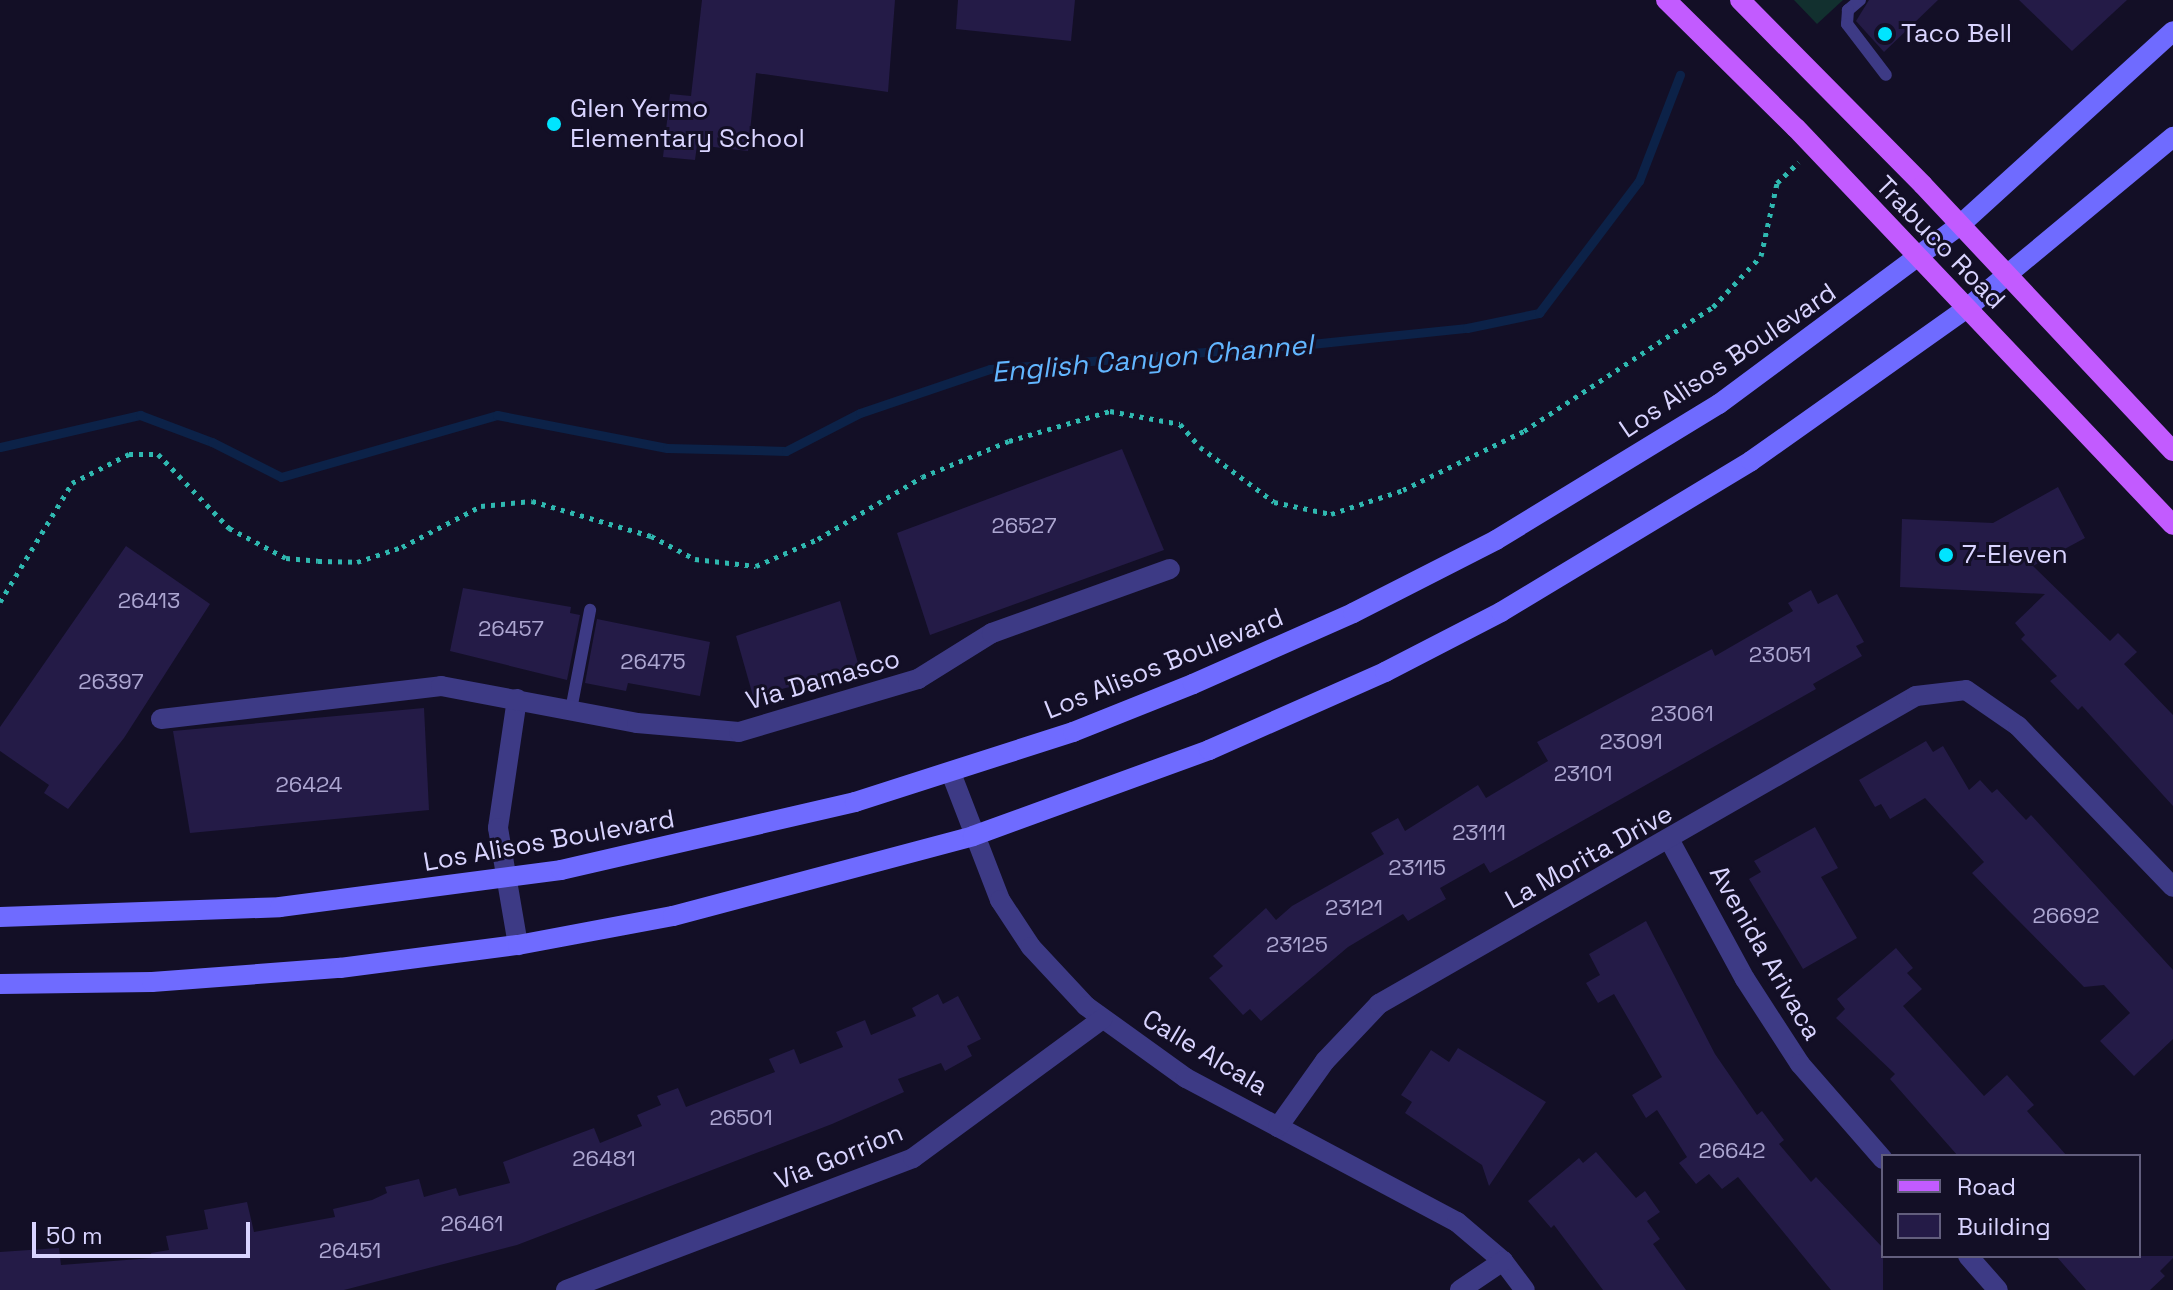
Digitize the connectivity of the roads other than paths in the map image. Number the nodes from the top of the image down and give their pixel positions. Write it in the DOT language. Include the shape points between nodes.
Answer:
graph roads {
  1 [pos="1666,0"];
  2 [pos="1740,0"];
  3 [pos="1860,0"];
  4 [pos="2173,31"];
  5 [pos="1886,75"];
  6 [pos="2173,137"];
  7 [pos="1960,225"];
  8 [pos="1918,257"];
  9 [pos="2006,274"];
  10 [pos="1967,308"];
  11 [pos="2173,451"];
  12 [pos="2173,525"];
  13 [pos="1170,569"];
  14 [pos="590,610"];
  15 [pos="517,699"];
  16 [pos="571,710"];
  17 [pos="161,719"];
  18 [pos="951,773"];
  19 [pos="973,836"];
  20 [pos="1670,841"];
  21 [pos="507,880"];
  22 [pos="2173,887"];
  23 [pos="0,917"];
  24 [pos="518,945"];
  25 [pos="0,984"];
  26 [pos="1102,1019"];
  27 [pos="1278,1127"];
  28 [pos="1881,1157"];
  29 [pos="1970,1258"];
  30 [pos="1503,1261"];
  31 [pos="566,1290"];
  32 [pos="1460,1290"];
  33 [pos="1525,1290"];
  34 [pos="1998,1290"];
  1 -- 8 [label="main road, Trabuco Road"];
  2 -- 7 [label="main road, Trabuco Road"];
  3 -- 5 [label="lane" via="1848,10 1847,24"];
  4 -- 7 [label="main road, Los Alisos Boulevard"];
  6 -- 9 [label="main road"];
  7 -- 8 [label="main road, Los Alisos Boulevard"];
  7 -- 9 [label="main road, Trabuco Road"];
  8 -- 10 [label="main road, Trabuco Road"];
  8 -- 18 [label="main road, Los Alisos Boulevard" via="1719,404 1496,540 1206,678"];
  9 -- 10 [label="main road"];
  9 -- 11 [label="main road, Trabuco Road"];
  10 -- 12 [label="main road, Trabuco Road"];
  10 -- 19 [label="main road" via="1751,461 1501,612 1385,672 1209,750"];
  13 -- 16 [label="street, Via Damasco" via="992,633 918,679 739,732 637,723"];
  14 -- 16 [label="lane"];
  15 -- 16 [label="street, Via Damasco"];
  15 -- 17 [label="street, Via Damasco" via="441,686"];
  15 -- 21 [label="street" via="498,828"];
  18 -- 19 [label="street, Calle Alcala"];
  18 -- 21 [label="main road, Los Alisos Boulevard" via="792,820"];
  19 -- 24 [label="main road" via="687,912"];
  19 -- 26 [label="street, Calle Alcala" via="1000,900 1031,947"];
  20 -- 22 [label="street, La Morita Drive" via="1916,696 1966,690 2018,726"];
  20 -- 27 [label="street, La Morita Drive" via="1379,1004 1325,1061"];
  20 -- 28 [label="street, Avenida Arivaca" via="1745,979 1800,1064"];
  21 -- 23 [label="main road, Los Alisos Boulevard" via="237,910"];
  21 -- 24 [label="street"];
  24 -- 25 [label="main road" via="218,978"];
  26 -- 27 [label="street, Calle Alcala" via="1186,1078"];
  26 -- 31 [label="street, Via Gorrion" via="913,1158"];
  27 -- 30 [label="street, Calle Alcala" via="1457,1222"];
  29 -- 34 [label="street"];
  30 -- 32 [label="street"];
  30 -- 33 [label="street, Calle Alcala"];
}
